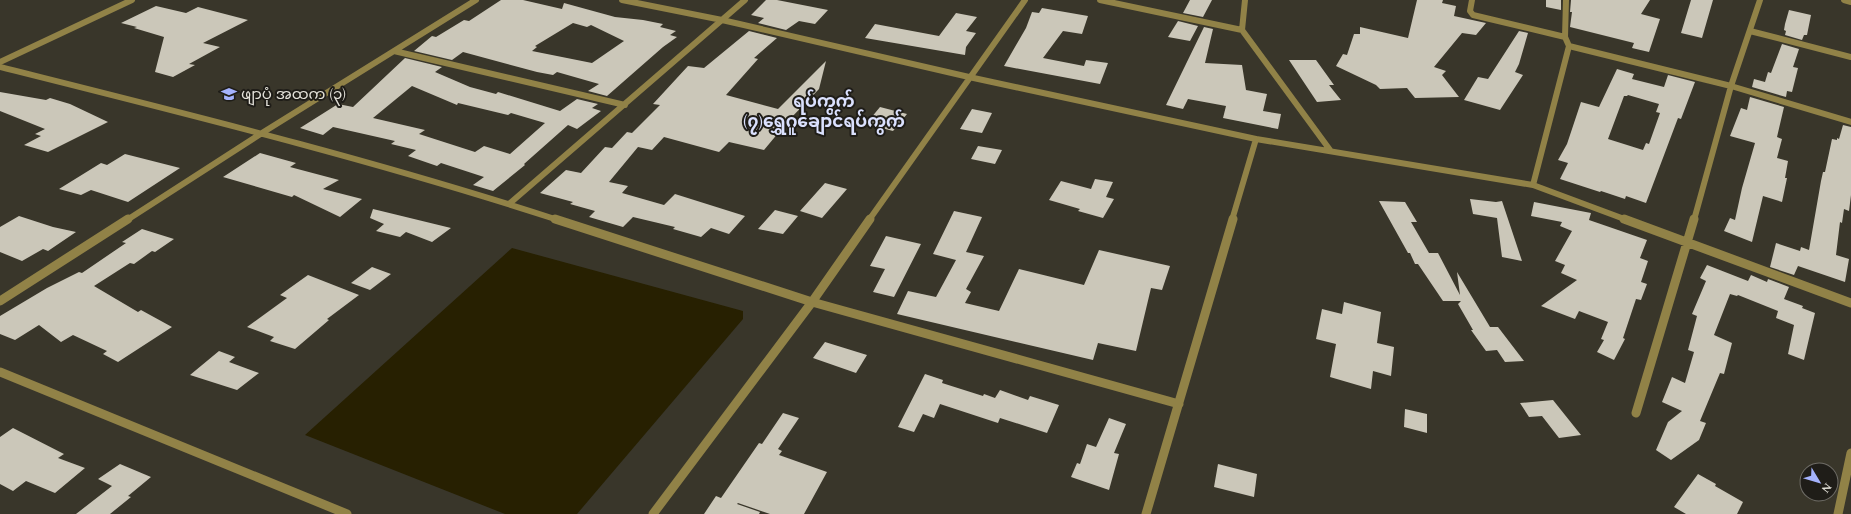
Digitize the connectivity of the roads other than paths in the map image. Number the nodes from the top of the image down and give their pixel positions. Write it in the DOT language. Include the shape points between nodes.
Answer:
graph roads {
  1 [pos="132,0"];
  2 [pos="476,0"];
  3 [pos="622,0"];
  4 [pos="745,0"];
  5 [pos="1025,0"];
  6 [pos="1100,0"];
  7 [pos="1246,0"];
  8 [pos="1472,0"];
  9 [pos="1566,0"];
  10 [pos="1760,0"];
  11 [pos="1844,0"];
  12 [pos="1851,2"];
  13 [pos="722,20"];
  14 [pos="1242,30"];
  15 [pos="1750,31"];
  16 [pos="1565,38"];
  17 [pos="1569,46"];
  18 [pos="394,51"];
  19 [pos="1851,57"];
  20 [pos="0,62"];
  21 [pos="0,67"];
  22 [pos="969,77"];
  23 [pos="1731,86"];
  24 [pos="625,104"];
  25 [pos="1851,122"];
  26 [pos="262,133"];
  27 [pos="1256,139"];
  28 [pos="1330,150"];
  29 [pos="1534,185"];
  30 [pos="509,204"];
  31 [pos="1688,242"];
  32 [pos="0,301"];
  33 [pos="812,302"];
  34 [pos="1851,303"];
  35 [pos="0,372"];
  36 [pos="1179,404"];
  37 [pos="1636,413"];
  38 [pos="1851,453"];
  39 [pos="347,514"];
  40 [pos="653,514"];
  41 [pos="1146,514"];
  42 [pos="1838,514"];
  1 -- 20 [label="street"];
  2 -- 18 [label="street"];
  3 -- 13 [label="street"];
  4 -- 13 [label="street"];
  5 -- 22 [label="street"];
  6 -- 14 [label="street"];
  7 -- 14 [label="street"];
  8 -- 16 [label="street" via="1470,11 1473,15"];
  9 -- 16 [label="street"];
  10 -- 15 [label="street"];
  11 -- 12 [label="street"];
  13 -- 22 [label="street"];
  13 -- 24 [label="street"];
  14 -- 28 [label="street"];
  15 -- 19 [label="street"];
  15 -- 23 [label="street"];
  16 -- 17 [label="street"];
  17 -- 23 [label="street"];
  17 -- 29 [label="street"];
  18 -- 24 [label="street"];
  18 -- 26 [label="street"];
  21 -- 26 [label="street"];
  22 -- 27 [label="street"];
  22 -- 33 [label="street"];
  23 -- 25 [label="street"];
  23 -- 31 [label="street"];
  24 -- 30 [label="street"];
  26 -- 30 [label="street"];
  26 -- 32 [label="street"];
  27 -- 28 [label="street"];
  27 -- 36 [label="street"];
  28 -- 29 [label="street"];
  29 -- 31 [label="street"];
  30 -- 33 [label="street"];
  31 -- 34 [label="street"];
  31 -- 37 [label="street"];
  33 -- 36 [label="street"];
  33 -- 40 [label="street"];
  35 -- 39 [label="street"];
  36 -- 41 [label="street"];
  38 -- 42 [label="street"];
}
